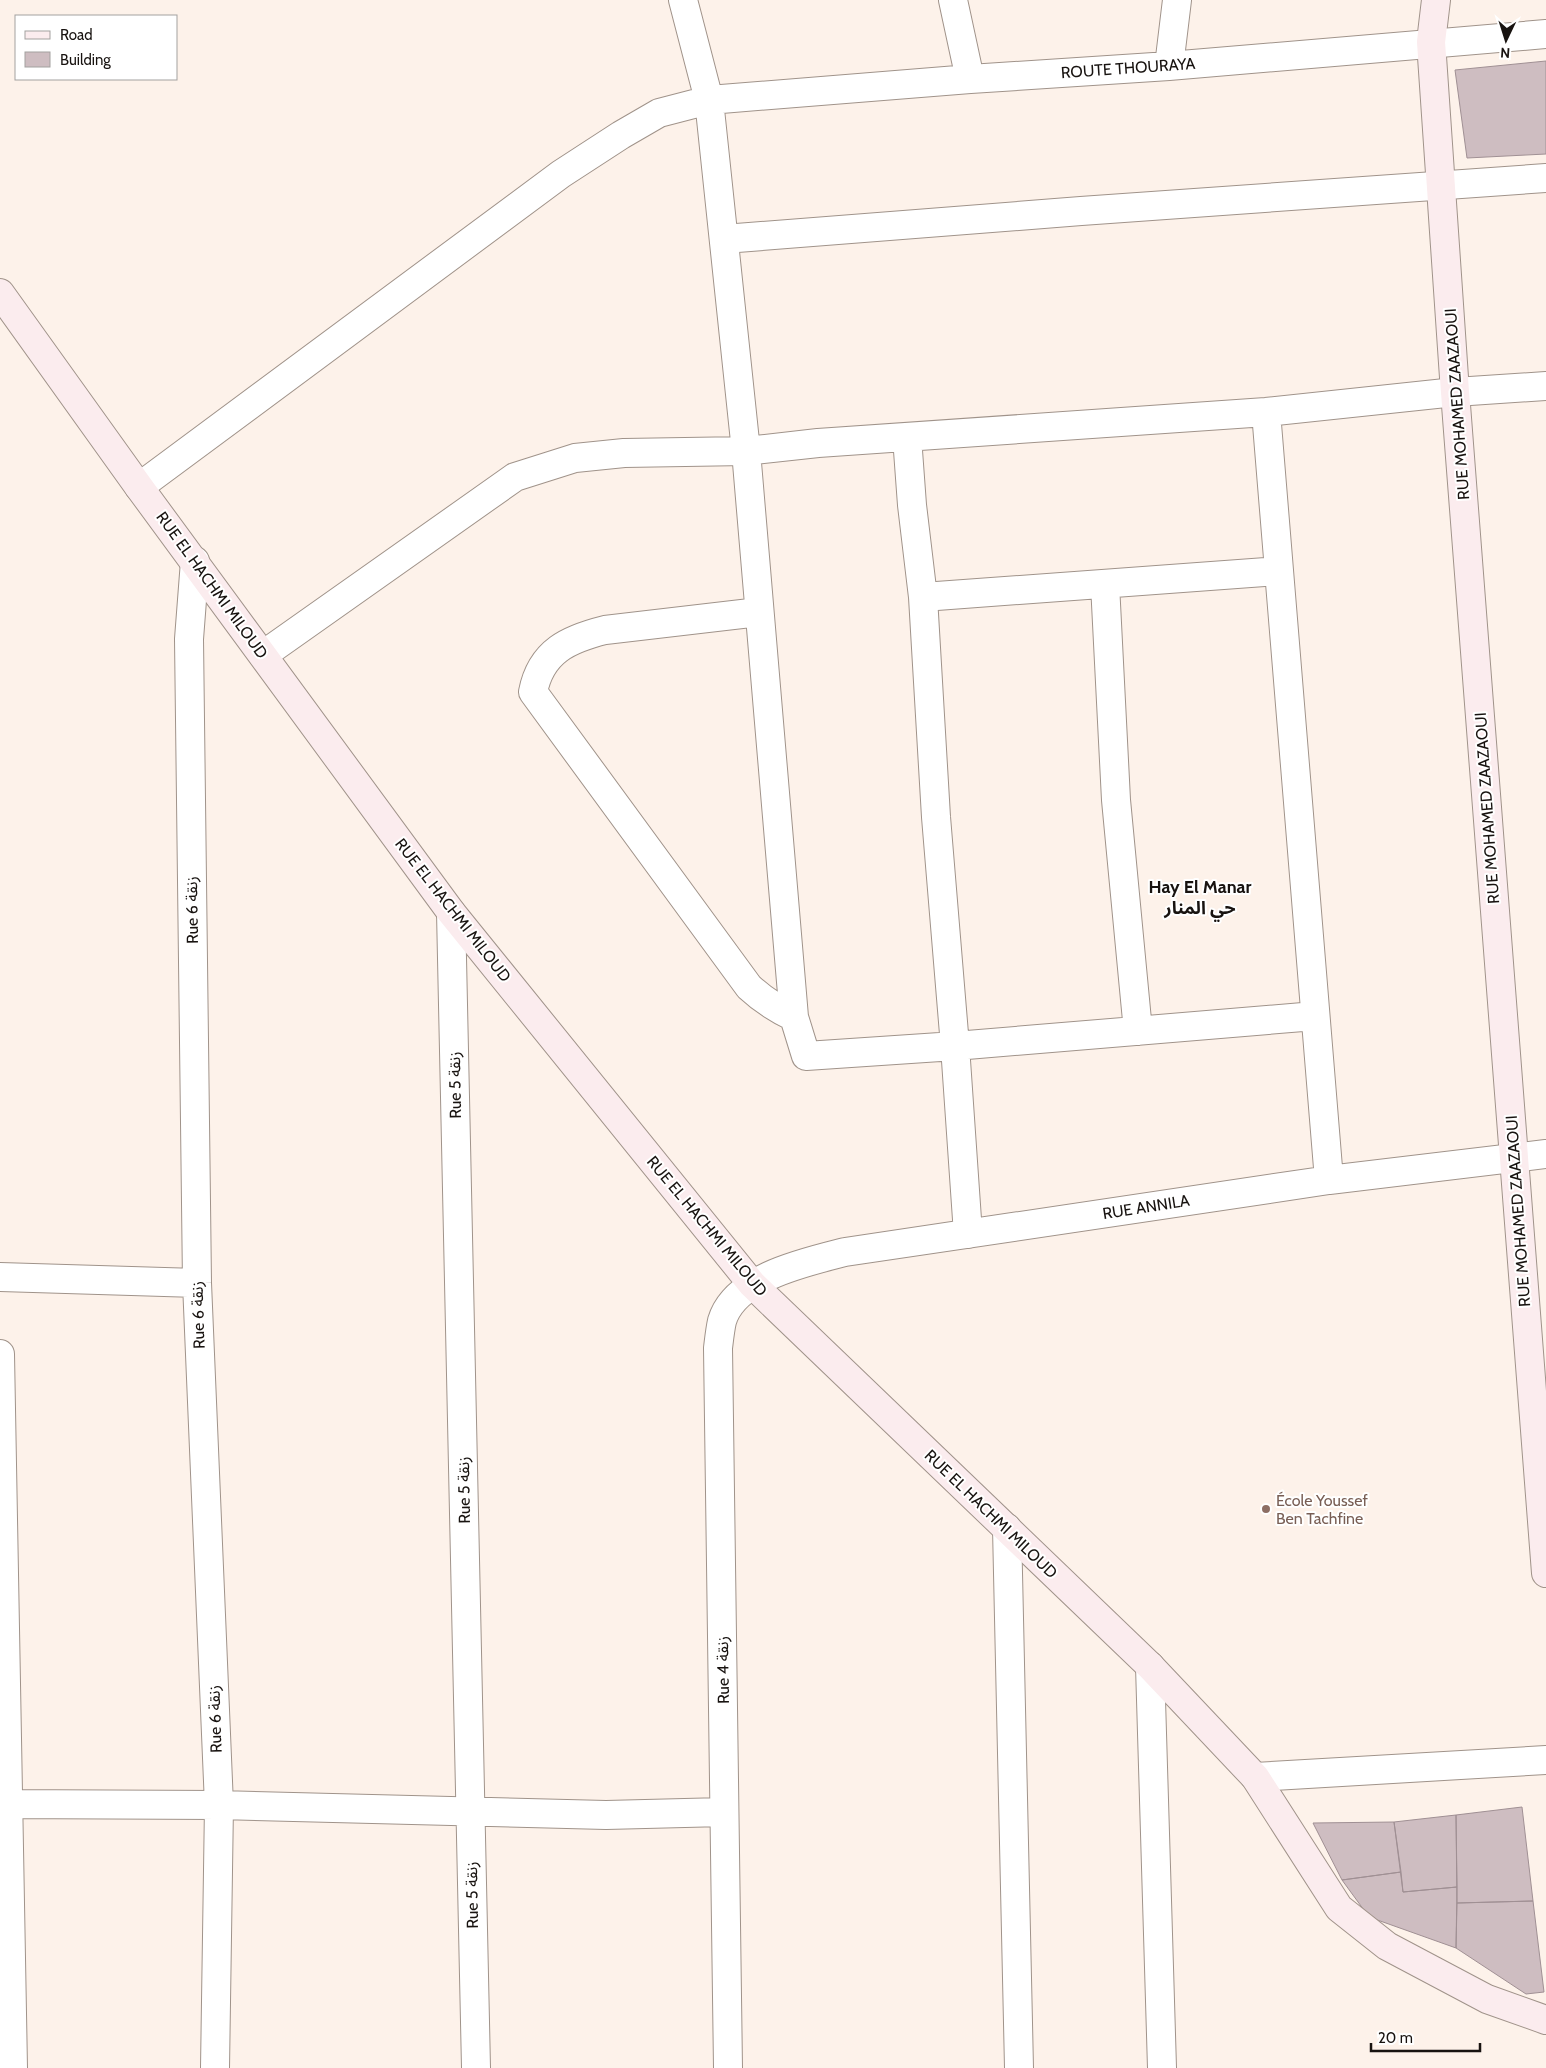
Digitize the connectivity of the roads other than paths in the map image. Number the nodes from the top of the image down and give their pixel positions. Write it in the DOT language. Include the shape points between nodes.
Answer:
graph roads {
  1 [pos="683,0"];
  2 [pos="953,0"];
  3 [pos="1177,0"];
  4 [pos="1436,0"];
  5 [pos="1546,34"];
  6 [pos="1431,42"];
  7 [pos="1169,66"];
  8 [pos="970,79"];
  9 [pos="709,100"];
  10 [pos="1546,178"];
  11 [pos="1441,186"];
  12 [pos="724,239"];
  13 [pos="0,293"];
  14 [pos="1546,386"];
  15 [pos="1456,392"];
  16 [pos="1266,412"];
  17 [pos="907,437"];
  18 [pos="746,451"];
  19 [pos="139,487"];
  20 [pos="195,561"];
  21 [pos="1279,571"];
  22 [pos="1105,584"];
  23 [pos="923,597"];
  24 [pos="759,612"];
  25 [pos="263,655"];
  26 [pos="452,912"];
  27 [pos="1315,1016"];
  28 [pos="794,1017"];
  29 [pos="1138,1031"];
  30 [pos="956,1046"];
  31 [pos="1546,1154"];
  32 [pos="1514,1157"];
  33 [pos="1329,1180"];
  34 [pos="968,1234"];
  35 [pos="0,1277"];
  36 [pos="197,1283"];
  37 [pos="752,1284"];
  38 [pos="0,1354"];
  39 [pos="1007,1528"];
  40 [pos="1546,1573"];
  41 [pos="1150,1666"];
  42 [pos="1546,1760"];
  43 [pos="1255,1777"];
  44 [pos="4,1804"];
  45 [pos="219,1805"];
  46 [pos="470,1812"];
  47 [pos="724,1812"];
  48 [pos="1546,2020"];
  49 [pos="13,2068"];
  50 [pos="215,2068"];
  51 [pos="476,2068"];
  52 [pos="728,2068"];
  53 [pos="1019,2068"];
  54 [pos="1162,2068"];
  1 -- 9 [label="street"];
  2 -- 8 [label="street"];
  3 -- 7 [label="street"];
  4 -- 6 [label="street, RUE MOHAMED ZAAZAOUI"];
  5 -- 6 [label="street, ROUTE THOURAYA"];
  6 -- 7 [label="street, ROUTE THOURAYA"];
  6 -- 11 [label="street, RUE MOHAMED ZAAZAOUI"];
  7 -- 8 [label="street, ROUTE THOURAYA"];
  8 -- 9 [label="street, ROUTE THOURAYA"];
  9 -- 12 [label="street"];
  9 -- 19 [label="street, ROUTE THOURAYA" via="659,113 568,170"];
  10 -- 11 [label="street"];
  11 -- 12 [label="street"];
  11 -- 15 [label="street, RUE MOHAMED ZAAZAOUI"];
  12 -- 18 [label="street"];
  13 -- 19 [label="street, RUE EL HACHMI MILOUD"];
  14 -- 15 [label="street"];
  15 -- 16 [label="street"];
  15 -- 32 [label="street, RUE MOHAMED ZAAZAOUI"];
  16 -- 17 [label="street"];
  16 -- 21 [label="street"];
  17 -- 18 [label="street"];
  17 -- 23 [label="street"];
  18 -- 24 [label="street"];
  18 -- 25 [label="street" via="624,453 575,458 515,477"];
  19 -- 20 [label="street, RUE EL HACHMI MILOUD"];
  20 -- 25 [label="street, RUE EL HACHMI MILOUD"];
  20 -- 36 [label="street, Rue 6 زنقة" via="189,639"];
  21 -- 22 [label="street"];
  21 -- 27 [label="street"];
  22 -- 23 [label="street"];
  22 -- 29 [label="street" via="1116,800"];
  23 -- 30 [label="street" via="936,817"];
  24 -- 28 [label="street"];
  24 -- 28 [label="street" via="605,630 583,636 565,644 547,659 539,670 533,692 749,987 780,1011"];
  25 -- 26 [label="street, RUE EL HACHMI MILOUD"];
  26 -- 37 [label="street, RUE EL HACHMI MILOUD"];
  26 -- 46 [label="street, Rue 5 زنقة"];
  27 -- 29 [label="street"];
  27 -- 33 [label="street"];
  28 -- 30 [label="street" via="806,1056"];
  29 -- 30 [label="street"];
  30 -- 34 [label="street"];
  31 -- 32 [label="street, RUE ANNILA"];
  32 -- 33 [label="street, RUE ANNILA"];
  32 -- 40 [label="street, RUE MOHAMED ZAAZAOUI"];
  33 -- 34 [label="street, RUE ANNILA"];
  34 -- 37 [label="street, RUE ANNILA" via="845,1252 792,1266"];
  35 -- 36 [label="street"];
  36 -- 45 [label="street, Rue 6 زنقة"];
  37 -- 39 [label="street, RUE EL HACHMI MILOUD"];
  37 -- 47 [label="street, Rue 4 زنقة" via="730,1305 722,1321 718,1348"];
  38 -- 44 [label="street"];
  39 -- 41 [label="street, RUE EL HACHMI MILOUD"];
  39 -- 53 [label="street"];
  41 -- 43 [label="street, RUE EL HACHMI MILOUD"];
  41 -- 54 [label="street"];
  42 -- 43 [label="street"];
  43 -- 48 [label="street, RUE EL HACHMI MILOUD" via="1338,1908 1358,1925 1386,1946 1487,1999"];
  44 -- 45 [label="street"];
  44 -- 49 [label="street"];
  45 -- 46 [label="street"];
  45 -- 50 [label="street, Rue 6 زنقة"];
  46 -- 47 [label="street" via="606,1815"];
  46 -- 51 [label="street, Rue 5 زنقة"];
  47 -- 52 [label="street, Rue 4 زنقة"];
}
